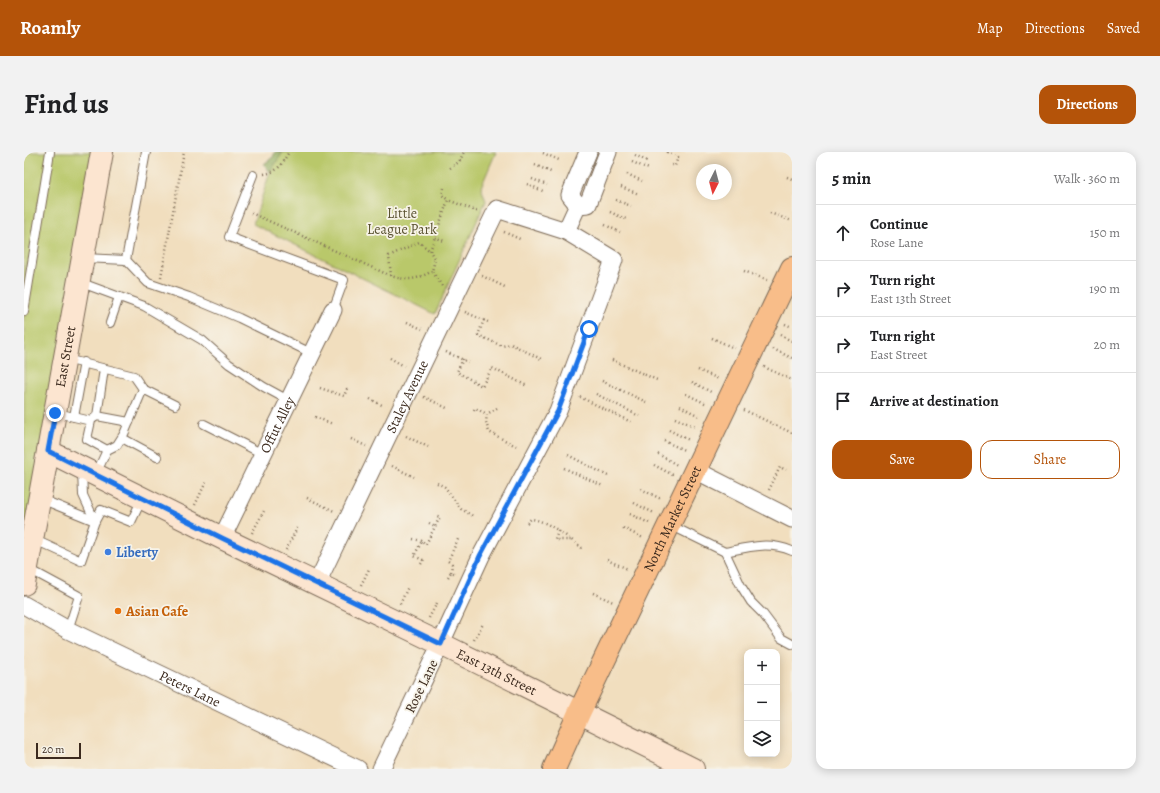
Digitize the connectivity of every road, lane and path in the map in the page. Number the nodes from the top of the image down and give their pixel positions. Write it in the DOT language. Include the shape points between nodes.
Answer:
graph roads {
  1 [pos="50,152"];
  2 [pos="102,152"];
  3 [pos="146,152"];
  4 [pos="184,152"];
  5 [pos="289,152"];
  6 [pos="464,152"];
  7 [pos="588,152"];
  8 [pos="608,152"];
  9 [pos="667,152"];
  10 [pos="543,153"];
  11 [pos="635,155"];
  12 [pos="559,160"];
  13 [pos="632,162"];
  14 [pos="649,162"];
  15 [pos="535,165"];
  16 [pos="672,165"];
  17 [pos="450,168"];
  18 [pos="649,169"];
  19 [pos="553,173"];
  20 [pos="627,174"];
  21 [pos="253,175"];
  22 [pos="787,177"];
  23 [pos="532,179"];
  24 [pos="792,179"];
  25 [pos="642,181"];
  26 [pos="527,184"];
  27 [pos="548,185"];
  28 [pos="621,187"];
  29 [pos="444,188"];
  30 [pos="545,192"];
  31 [pos="639,194"];
  32 [pos="448,200"];
  33 [pos="616,200"];
  34 [pos="578,205"];
  35 [pos="631,206"];
  36 [pos="240,208"];
  37 [pos="610,212"];
  38 [pos="495,213"];
  39 [pos="770,213"];
  40 [pos="628,220"];
  41 [pos="792,221"];
  42 [pos="605,225"];
  43 [pos="566,231"];
  44 [pos="504,232"];
  45 [pos="620,232"];
  46 [pos="435,237"];
  47 [pos="444,240"];
  48 [pos="522,240"];
  49 [pos="430,251"];
  50 [pos="83,258"];
  51 [pos="126,260"];
  52 [pos="792,268"];
  53 [pos="744,270"];
  54 [pos="432,271"];
  55 [pos="391,276"];
  56 [pos="482,276"];
  57 [pos="160,279"];
  58 [pos="78,281"];
  59 [pos="772,282"];
  60 [pos="505,287"];
  61 [pos="119,297"];
  62 [pos="459,307"];
  63 [pos="333,310"];
  64 [pos="24,312"];
  65 [pos="484,320"];
  66 [pos="407,322"];
  67 [pos="488,322"];
  68 [pos="110,323"];
  69 [pos="784,324"];
  70 [pos="792,327"];
  71 [pos="424,330"];
  72 [pos="779,335"];
  73 [pos="712,338"];
  74 [pos="792,341"];
  75 [pos="772,349"];
  76 [pos="740,351"];
  77 [pos="446,352"];
  78 [pos="311,353"];
  79 [pos="390,358"];
  80 [pos="542,358"];
  81 [pos="792,358"];
  82 [pos="463,359"];
  83 [pos="74,360"];
  84 [pos="612,360"];
  85 [pos="468,362"];
  86 [pos="406,367"];
  87 [pos="764,367"];
  88 [pos="104,369"];
  89 [pos="698,370"];
  90 [pos="657,380"];
  91 [pos="792,380"];
  92 [pos="602,381"];
  93 [pos="692,382"];
  94 [pos="725,382"];
  95 [pos="527,386"];
  96 [pos="320,388"];
  97 [pos="143,389"];
  98 [pos="350,390"];
  99 [pos="566,390"];
  100 [pos="596,394"];
  101 [pos="686,394"];
  102 [pos="719,395"];
  103 [pos="424,398"];
  104 [pos="370,399"];
  105 [pos="288,400"];
  106 [pos="646,402"];
  107 [pos="175,405"];
  108 [pos="680,406"];
  109 [pos="713,406"];
  110 [pos="387,407"];
  111 [pos="447,408"];
  112 [pos="497,408"];
  113 [pos="474,410"];
  114 [pos="744,410"];
  115 [pos="487,414"];
  116 [pos="64,415"];
  117 [pos="640,416"];
  118 [pos="316,417"];
  119 [pos="94,418"];
  120 [pos="675,418"];
  121 [pos="707,420"];
  122 [pos="129,422"];
  123 [pos="633,423"];
  124 [pos="204,424"];
  125 [pos="334,424"];
  126 [pos="669,430"];
  127 [pos="702,430"];
  128 [pos="792,433"];
  129 [pos="406,436"];
  130 [pos="122,438"];
  131 [pos="351,439"];
  132 [pos="664,441"];
  133 [pos="695,443"];
  134 [pos="516,446"];
  135 [pos="368,447"];
  136 [pos="428,448"];
  137 [pos="107,450"];
  138 [pos="48,451"];
  139 [pos="263,454"];
  140 [pos="658,454"];
  141 [pos="568,455"];
  142 [pos="157,457"];
  143 [pos="654,465"];
  144 [pos="392,466"];
  145 [pos="687,467"];
  146 [pos="564,468"];
  147 [pos="786,470"];
  148 [pos="89,471"];
  149 [pos="608,476"];
  150 [pos="414,478"];
  151 [pos="206,482"];
  152 [pos="437,483"];
  153 [pos="603,486"];
  154 [pos="641,489"];
  155 [pos="768,493"];
  156 [pos="40,498"];
  157 [pos="142,498"];
  158 [pos="307,498"];
  159 [pos="667,502"];
  160 [pos="634,503"];
  161 [pos="194,507"];
  162 [pos="264,511"];
  163 [pos="336,512"];
  164 [pos="630,514"];
  165 [pos="435,515"];
  166 [pos="473,516"];
  167 [pos="792,519"];
  168 [pos="95,521"];
  169 [pos="662,522"];
  170 [pos="429,523"];
  171 [pos="526,523"];
  172 [pos="298,526"];
  173 [pos="435,526"];
  174 [pos="623,528"];
  175 [pos="558,531"];
  176 [pos="251,535"];
  177 [pos="459,537"];
  178 [pos="222,538"];
  179 [pos="32,539"];
  180 [pos="413,539"];
  181 [pos="572,540"];
  182 [pos="648,540"];
  183 [pos="422,541"];
  184 [pos="582,548"];
  185 [pos="792,551"];
  186 [pos="285,552"];
  187 [pos="725,552"];
  188 [pos="607,560"];
  189 [pos="421,564"];
  190 [pos="369,569"];
  191 [pos="634,571"];
  192 [pos="451,572"];
  193 [pos="26,576"];
  194 [pos="317,583"];
  195 [pos="408,587"];
  196 [pos="359,589"];
  197 [pos="592,593"];
  198 [pos="438,601"];
  199 [pos="618,604"];
  200 [pos="24,605"];
  201 [pos="398,608"];
  202 [pos="427,622"];
  203 [pos="483,624"];
  204 [pos="68,630"];
  205 [pos="441,644"];
  206 [pos="472,644"];
  207 [pos="792,644"];
  208 [pos="579,713"];
  209 [pos="358,769"];
  210 [pos="380,769"];
  211 [pos="554,769"];
  212 [pos="693,769"];
  1 -- 64 [label="lane"];
  2 -- 50 [label="street, East Street"];
  3 -- 51 [label="lane"];
  4 -- 57 [label="path"];
  5 -- 21 [label="path" via="273,172"];
  6 -- 17 [label="path" via="459,162"];
  7 -- 34 [label="street" via="570,195"];
  8 -- 34 [label="street" via="588,204"];
  9 -- 16 [label="path" via="678,157 675,166"];
  10 -- 12 [label="path"];
  11 -- 14 [label="path"];
  13 -- 18 [label="path"];
  15 -- 19 [label="path"];
  20 -- 25 [label="path"];
  21 -- 36 [label="lane"];
  22 -- 24 [label="path"];
  23 -- 27 [label="path"];
  26 -- 30 [label="path"];
  28 -- 31 [label="path"];
  29 -- 32 [label="path" via="442,195"];
  32 -- 38 [label="path"];
  32 -- 46 [label="path"];
  33 -- 35 [label="path"];
  34 -- 43 [label="street"];
  36 -- 55 [label="path"];
  36 -- 63 [label="lane" via="229,237 344,280"];
  37 -- 40 [label="path"];
  38 -- 43 [label="street"];
  38 -- 62 [label="street, Staley Avenue"];
  39 -- 41 [label="path"];
  42 -- 45 [label="path"];
  43 -- 99 [label="street, Rose Lane" via="614,260"];
  44 -- 48 [label="path"];
  46 -- 47 [label="path"];
  46 -- 49 [label="path"];
  49 -- 54 [label="path" via="435,260"];
  49 -- 55 [label="path" via="419,242 389,256"];
  50 -- 51 [label="lane"];
  50 -- 58 [label="street, East Street"];
  51 -- 78 [label="lane" via="148,284 190,297"];
  52 -- 145 [label="main road, North Market Street"];
  53 -- 59 [label="path"];
  54 -- 55 [label="path" via="420,278 402,280"];
  54 -- 62 [label="path"];
  56 -- 60 [label="path"];
  58 -- 61 [label="lane"];
  58 -- 83 [label="street, East Street"];
  61 -- 68 [label="lane"];
  61 -- 105 [label="lane" via="144,306 202,340 229,364"];
  62 -- 65 [label="path"];
  62 -- 194 [label="street, Staley Avenue"];
  63 -- 78 [label="street, Offut Alley"];
  65 -- 67 [label="path"];
  65 -- 80 [label="path" via="478,335 502,346 511,344"];
  66 -- 71 [label="path"];
  69 -- 70 [label="path"];
  72 -- 74 [label="path"];
  73 -- 76 [label="path"];
  75 -- 81 [label="path"];
  77 -- 82 [label="path"];
  78 -- 105 [label="street, Offut Alley"];
  79 -- 86 [label="path"];
  82 -- 85 [label="path"];
  82 -- 95 [label="path" via="457,372 482,386 491,367"];
  83 -- 88 [label="lane"];
  83 -- 116 [label="street, East Street"];
  84 -- 90 [label="path"];
  87 -- 91 [label="path"];
  88 -- 97 [label="lane" via="134,376"];
  88 -- 119 [label="lane"];
  89 -- 94 [label="path"];
  92 -- 106 [label="path"];
  93 -- 102 [label="path"];
  96 -- 98 [label="path" via="344,396 347,389"];
  97 -- 107 [label="lane"];
  97 -- 122 [label="lane"];
  99 -- 123 [label="path"];
  99 -- 205 [label="street, Rose Lane" via="558,411 480,556"];
  100 -- 117 [label="path"];
  101 -- 109 [label="path"];
  103 -- 111 [label="path"];
  104 -- 110 [label="path"];
  105 -- 139 [label="street, Offut Alley"];
  108 -- 121 [label="path"];
  112 -- 115 [label="path"];
  113 -- 115 [label="path" via="475,408"];
  114 -- 128 [label="path"];
  115 -- 134 [label="path" via="486,422 490,432"];
  116 -- 119 [label="lane"];
  116 -- 138 [label="street, East Street"];
  118 -- 125 [label="path"];
  119 -- 122 [label="lane"];
  119 -- 137 [label="lane" via="87,439"];
  120 -- 127 [label="path"];
  122 -- 130 [label="lane"];
  124 -- 139 [label="lane"];
  126 -- 133 [label="path"];
  129 -- 136 [label="path"];
  130 -- 137 [label="lane" via="117,445"];
  130 -- 142 [label="lane"];
  131 -- 135 [label="path"];
  132 -- 145 [label="path"];
  137 -- 148 [label="lane"];
  138 -- 148 [label="street, East 13th Street"];
  138 -- 156 [label="street, East Street"];
  139 -- 178 [label="street, Offut Alley"];
  140 -- 145 [label="path"];
  141 -- 149 [label="path"];
  143 -- 145 [label="path"];
  144 -- 150 [label="path"];
  145 -- 167 [label="street"];
  145 -- 169 [label="main road, North Market Street"];
  146 -- 153 [label="path"];
  147 -- 155 [label="path" via="780,467"];
  148 -- 157 [label="street, East 13th Street"];
  148 -- 168 [label="lane" via="83,495"];
  151 -- 161 [label="path"];
  152 -- 166 [label="path" via="445,487 461,509"];
  154 -- 159 [label="path"];
  156 -- 168 [label="lane"];
  156 -- 179 [label="street, East Street"];
  157 -- 168 [label="lane" via="131,522 101,510"];
  157 -- 178 [label="street, East 13th Street"];
  158 -- 163 [label="path"];
  160 -- 169 [label="path"];
  162 -- 176 [label="path"];
  164 -- 169 [label="path"];
  165 -- 173 [label="path" via="440,517"];
  168 -- 179 [label="lane" via="80,561"];
  169 -- 187 [label="lane"];
  169 -- 208 [label="main road, North Market Street"];
  170 -- 173 [label="path"];
  171 -- 175 [label="path" via="531,519 538,520"];
  172 -- 186 [label="path"];
  173 -- 183 [label="path" via="426,544"];
  174 -- 182 [label="path"];
  175 -- 181 [label="path"];
  175 -- 181 [label="path" via="555,540"];
  177 -- 192 [label="path" via="448,561 452,564"];
  178 -- 194 [label="street, East 13th Street"];
  179 -- 193 [label="street, East Street"];
  180 -- 183 [label="path"];
  181 -- 184 [label="path"];
  183 -- 189 [label="path" via="414,556 424,559"];
  185 -- 187 [label="lane" via="771,545"];
  187 -- 207 [label="lane" via="751,602 781,638"];
  188 -- 191 [label="path"];
  190 -- 196 [label="path"];
  193 -- 204 [label="lane" via="79,596"];
  194 -- 205 [label="street, East 13th Street"];
  195 -- 201 [label="path"];
  197 -- 199 [label="path"];
  198 -- 202 [label="path"];
  200 -- 204 [label="street, Peters Lane"];
  203 -- 206 [label="path"];
  204 -- 209 [label="street, Peters Lane"];
  205 -- 208 [label="street, East 13th Street"];
  205 -- 210 [label="street, Rose Lane"];
  208 -- 211 [label="main road, North Market Street"];
  208 -- 212 [label="street, East 13th Street"];
}
